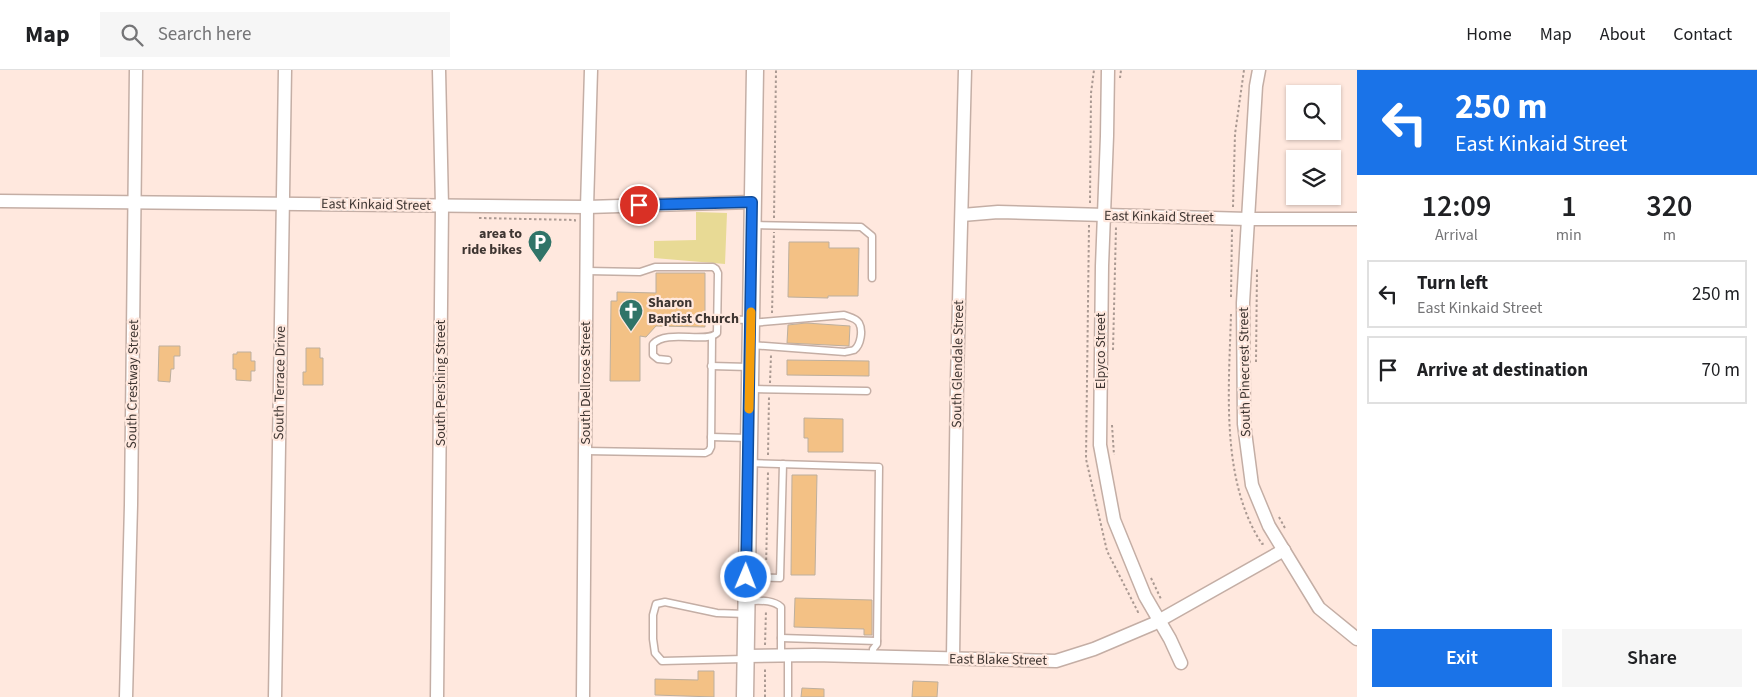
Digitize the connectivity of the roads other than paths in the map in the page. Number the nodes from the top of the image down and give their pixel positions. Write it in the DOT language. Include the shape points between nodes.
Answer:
graph roads {
  1 [pos="136,70"];
  2 [pos="285,70"];
  3 [pos="438,70"];
  4 [pos="591,70"];
  5 [pos="755,70"];
  6 [pos="965,70"];
  7 [pos="1108,70"];
  8 [pos="1259,70"];
  9 [pos="0,201"];
  10 [pos="752,202"];
  11 [pos="135,203"];
  12 [pos="283,204"];
  13 [pos="442,206"];
  14 [pos="587,207"];
  15 [pos="962,214"];
  16 [pos="1110,215"];
  17 [pos="1248,219"];
  18 [pos="1357,219"];
  19 [pos="752,225"];
  20 [pos="586,271"];
  21 [pos="872,278"];
  22 [pos="718,320"];
  23 [pos="751,322"];
  24 [pos="712,337"];
  25 [pos="750,345"];
  26 [pos="668,360"];
  27 [pos="711,366"];
  28 [pos="750,367"];
  29 [pos="750,389"];
  30 [pos="867,391"];
  31 [pos="711,437"];
  32 [pos="749,438"];
  33 [pos="585,451"];
  34 [pos="748,463"];
  35 [pos="783,464"];
  36 [pos="1284,550"];
  37 [pos="746,577"];
  38 [pos="746,608"];
  39 [pos="1159,620"];
  40 [pos="781,638"];
  41 [pos="1357,639"];
  42 [pos="877,641"];
  43 [pos="784,655"];
  44 [pos="745,657"];
  45 [pos="873,657"];
  46 [pos="953,658"];
  47 [pos="1181,663"];
  48 [pos="126,697"];
  49 [pos="275,697"];
  50 [pos="437,697"];
  51 [pos="583,697"];
  52 [pos="745,697"];
  53 [pos="788,697"];
  1 -- 11 [label="street, South Crestway Street"];
  2 -- 12 [label="street, South Terrace Drive"];
  3 -- 13 [label="street, South Pershing Street"];
  4 -- 14 [label="street, South Dellrose Street"];
  5 -- 10 [label="main road"];
  6 -- 15 [label="street, South Glendale Street"];
  7 -- 16 [label="street, Elpyco Street"];
  8 -- 17 [label="street, South Pinecrest Street"];
  9 -- 11 [label="street, East Kinkaid Street"];
  10 -- 14 [label="street, East Kinkaid Street"];
  10 -- 19 [label="main road"];
  11 -- 12 [label="street, East Kinkaid Street"];
  11 -- 48 [label="street, South Crestway Street"];
  12 -- 13 [label="street, East Kinkaid Street"];
  12 -- 49 [label="street, South Terrace Drive"];
  13 -- 14 [label="street, East Kinkaid Street"];
  13 -- 50 [label="street, South Pershing Street"];
  14 -- 20 [label="street, South Dellrose Street"];
  15 -- 16 [label="street, East Kinkaid Street"];
  15 -- 46 [label="street, South Glendale Street"];
  16 -- 17 [label="street, East Kinkaid Street"];
  16 -- 39 [label="street, Elpyco Street" via="1102,266 1100,445 1114,520"];
  17 -- 18 [label="street, East Kinkaid Street"];
  17 -- 36 [label="street, South Pinecrest Street" via="1243,303 1244,424 1252,485 1269,526"];
  19 -- 21 [label="lane" via="861,227 872,236"];
  19 -- 23 [label="main road"];
  20 -- 22 [label="lane" via="714,268 718,273"];
  20 -- 33 [label="street, South Dellrose Street"];
  22 -- 23 [label="lane"];
  22 -- 24 [label="lane" via="717,333"];
  23 -- 25 [label="main road"];
  23 -- 25 [label="lane" via="844,315 859,323 860,340 854,350 846,352"];
  24 -- 26 [label="lane" via="659,340 653,344 653,355"];
  24 -- 27 [label="lane"];
  25 -- 28 [label="main road"];
  27 -- 28 [label="lane"];
  27 -- 31 [label="lane"];
  28 -- 29 [label="main road"];
  29 -- 30 [label="lane"];
  29 -- 32 [label="main road"];
  31 -- 32 [label="lane"];
  31 -- 33 [label="lane" via="710,450 704,453"];
  32 -- 34 [label="main road"];
  33 -- 51 [label="street, South Dellrose Street"];
  34 -- 35 [label="lane"];
  34 -- 37 [label="main road"];
  35 -- 37 [label="lane" via="780,578"];
  35 -- 42 [label="lane" via="879,467"];
  36 -- 39 [label="street, East Blake Street"];
  36 -- 41 [label="street, South Pinecrest Street" via="1319,608"];
  37 -- 38 [label="main road"];
  38 -- 40 [label="lane" via="776,603 781,607"];
  38 -- 44 [label="main road"];
  38 -- 44 [label="lane" via="716,613 665,602 656,604 653,615 655,653 662,661"];
  39 -- 46 [label="street, East Blake Street" via="1094,649 1056,661"];
  39 -- 47 [label="street, Elpyco Street"];
  40 -- 42 [label="lane"];
  40 -- 43 [label="lane"];
  42 -- 45 [label="lane"];
  43 -- 44 [label="street, East Blake Street"];
  43 -- 45 [label="street, East Blake Street"];
  43 -- 53 [label="lane"];
  44 -- 52 [label="main road"];
  45 -- 46 [label="street, East Blake Street"];
}
